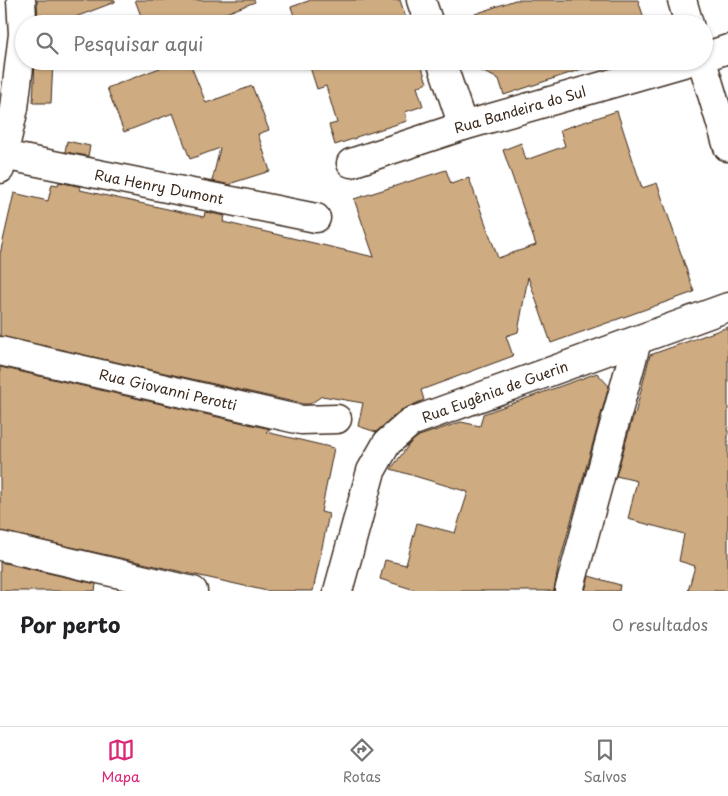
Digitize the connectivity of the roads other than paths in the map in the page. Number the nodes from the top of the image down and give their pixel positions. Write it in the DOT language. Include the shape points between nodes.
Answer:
graph roads {
  1 [pos="20,0"];
  2 [pos="421,0"];
  3 [pos="682,0"];
  4 [pos="21,15"];
  5 [pos="426,15"];
  6 [pos="686,15"];
  7 [pos="728,49"];
  8 [pos="713,54"];
  9 [pos="18,70"];
  10 [pos="444,70"];
  11 [pos="659,70"];
  12 [pos="705,70"];
  13 [pos="463,126"];
  14 [pos="728,147"];
  15 [pos="2,162"];
  16 [pos="352,163"];
  17 [pos="316,218"];
  18 [pos="728,307"];
  19 [pos="637,340"];
  20 [pos="0,351"];
  21 [pos="337,419"];
  22 [pos="0,546"];
  23 [pos="114,582"];
  24 [pos="193,591"];
  25 [pos="338,591"];
  26 [pos="569,591"];
  1 -- 4 [label="street"];
  2 -- 5 [label="street"];
  3 -- 6 [label="street"];
  7 -- 8 [label="street"];
  9 -- 15 [label="street" via="14,108"];
  10 -- 13 [label="street"];
  11 -- 13 [label="street, Rua Bandeira do Sul"];
  12 -- 14 [label="street"];
  13 -- 16 [label="street, Rua Bandeira do Sul"];
  15 -- 17 [label="street, Rua Henry Dumont"];
  18 -- 19 [label="street, Rua Eugênia de Guerin"];
  19 -- 25 [label="street, Rua Eugênia de Guerin" via="411,422 387,443 371,471"];
  19 -- 26 [label="street"];
  20 -- 21 [label="street, Rua Giovanni Perotti" via="301,420"];
  22 -- 23 [label="street"];
  23 -- 24 [label="street"];
}
